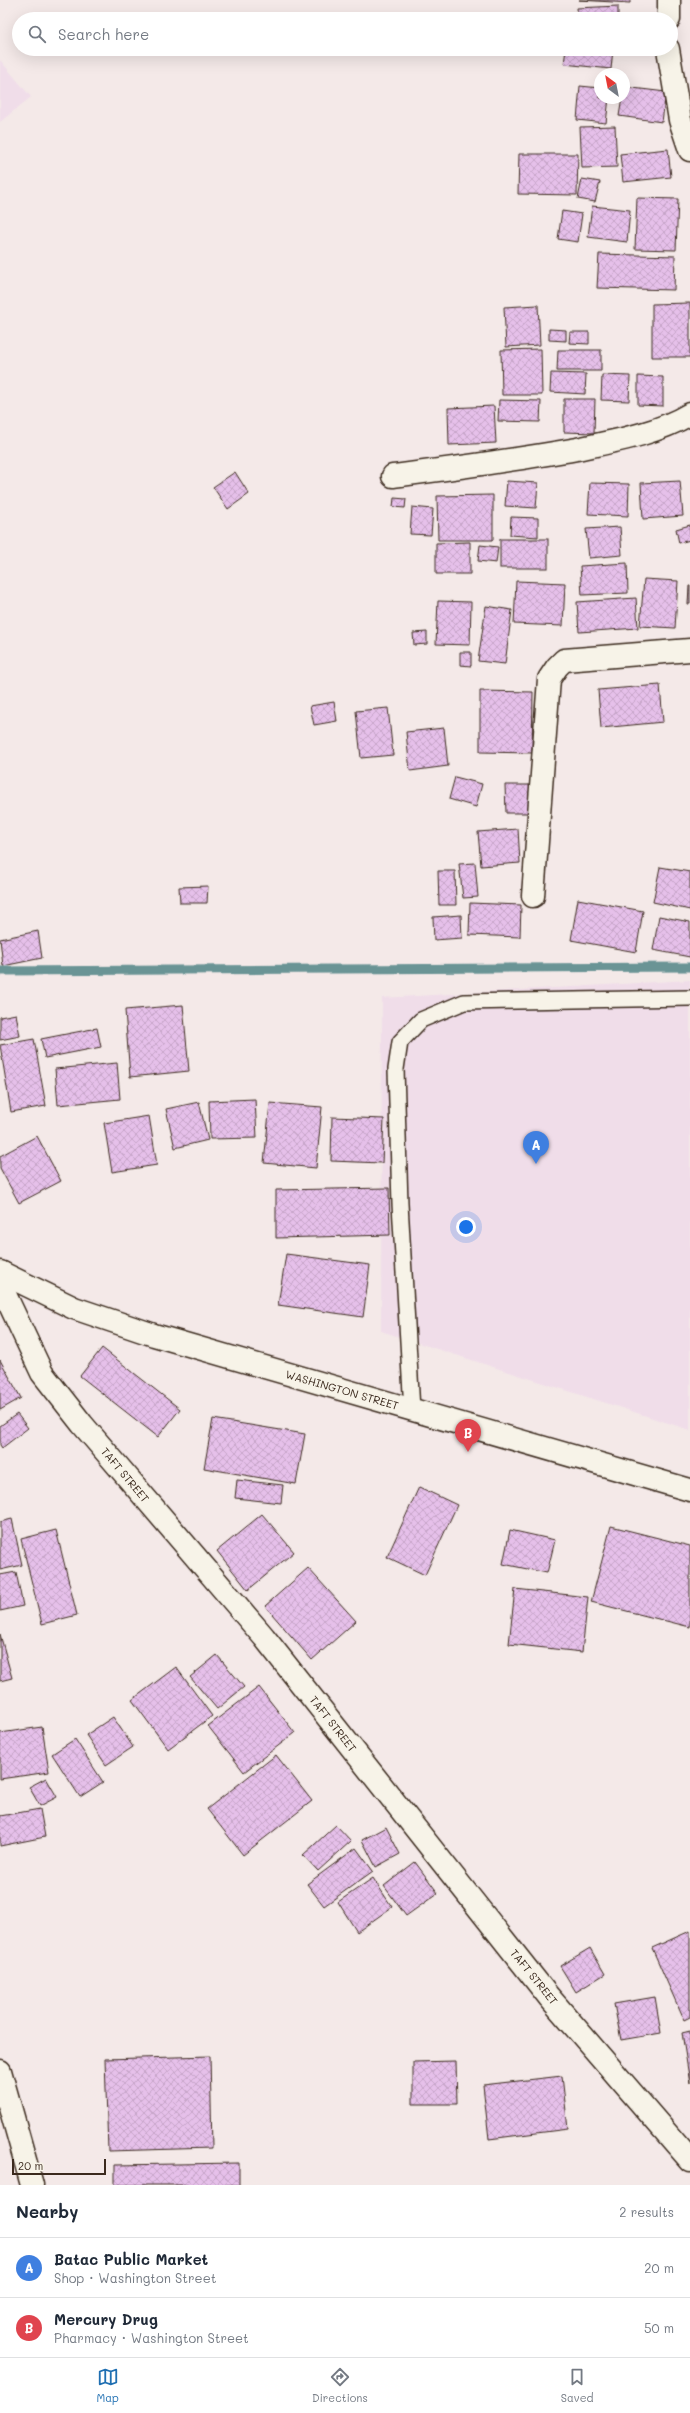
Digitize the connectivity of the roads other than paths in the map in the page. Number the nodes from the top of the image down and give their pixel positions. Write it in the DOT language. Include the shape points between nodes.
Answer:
graph roads {
  1 [pos="669,0"];
  2 [pos="669,12"];
  3 [pos="669,56"];
  4 [pos="690,150"];
  5 [pos="690,414"];
  6 [pos="393,476"];
  7 [pos="690,650"];
  8 [pos="533,896"];
  9 [pos="690,998"];
  10 [pos="1,1279"];
  11 [pos="412,1410"];
  12 [pos="690,1490"];
  13 [pos="0,2071"];
  14 [pos="690,2160"];
  15 [pos="32,2185"];
  1 -- 2 [label="main road"];
  3 -- 4 [label="main road" via="680,120"];
  5 -- 6 [label="main road" via="629,438 522,459"];
  7 -- 8 [label="main road" via="564,660 557,667 549,680"];
  9 -- 11 [label="lane" via="464,1002 421,1020 400,1042 396,1069 398,1156"];
  10 -- 11 [label="main road, WASHINGTON STREET" via="74,1308 154,1335"];
  10 -- 14 [label="main road, TAFT STREET" via="42,1373 82,1424 264,1637 549,1997"];
  11 -- 12 [label="main road, WASHINGTON STREET"];
  13 -- 15 [label="main road"];
}
